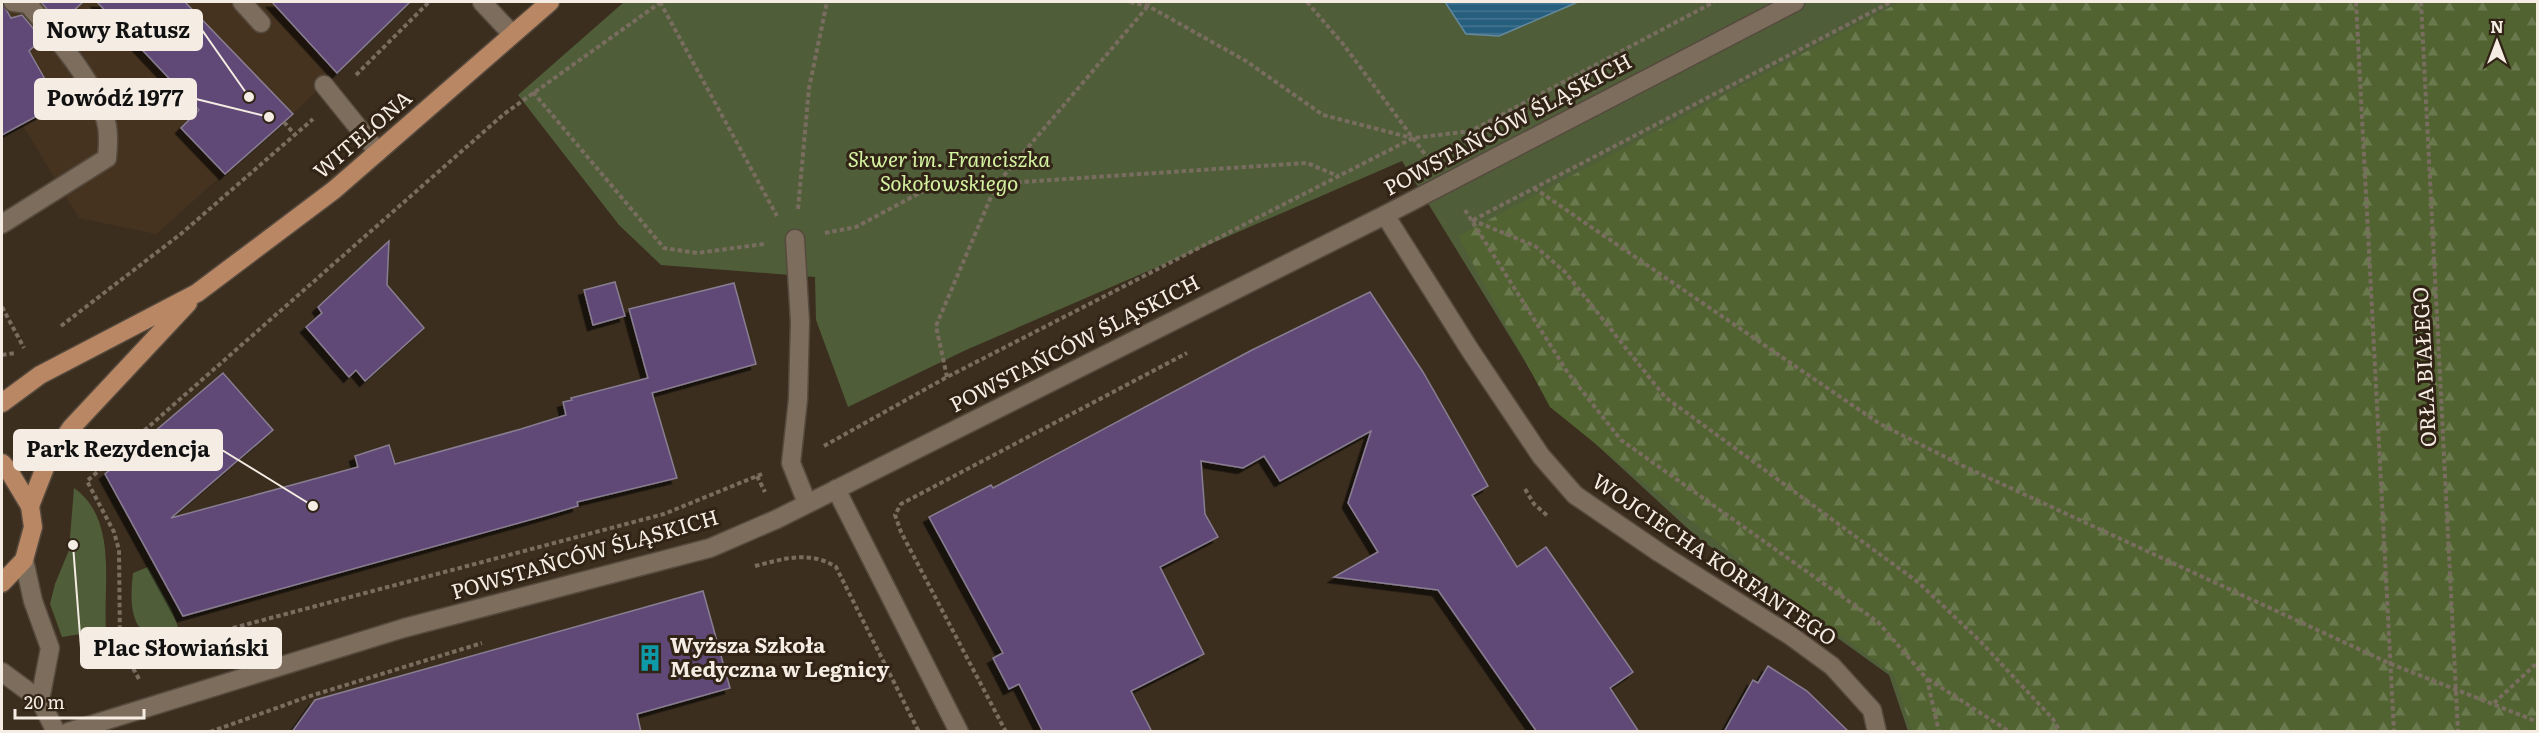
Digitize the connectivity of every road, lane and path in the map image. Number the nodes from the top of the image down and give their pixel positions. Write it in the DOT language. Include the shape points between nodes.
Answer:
graph roads {
  1 [pos="13,2"];
  2 [pos="242,2"];
  3 [pos="482,2"];
  4 [pos="550,2"];
  5 [pos="660,2"];
  6 [pos="827,2"];
  7 [pos="1130,2"];
  8 [pos="1307,2"];
  9 [pos="1714,2"];
  10 [pos="1795,2"];
  11 [pos="1891,2"];
  12 [pos="2356,2"];
  13 [pos="2421,2"];
  14 [pos="1149,4"];
  15 [pos="261,23"];
  16 [pos="512,34"];
  17 [pos="324,85"];
  18 [pos="533,92"];
  19 [pos="284,123"];
  20 [pos="295,135"];
  21 [pos="1413,138"];
  22 [pos="378,152"];
  23 [pos="1339,176"];
  24 [pos="1445,183"];
  25 [pos="996,185"];
  26 [pos="1534,188"];
  27 [pos="1384,215"];
  28 [pos="1472,220"];
  29 [pos="2,224"];
  30 [pos="182,233"];
  31 [pos="795,240"];
  32 [pos="198,293"];
  33 [pos="54,331"];
  34 [pos="1192,350"];
  35 [pos="27,352"];
  36 [pos="2,355"];
  37 [pos="947,376"];
  38 [pos="2,403"];
  39 [pos="2,463"];
  40 [pos="791,463"];
  41 [pos="1522,484"];
  42 [pos="836,489"];
  43 [pos="807,503"];
  44 [pos="30,506"];
  45 [pos="1556,524"];
  46 [pos="24,560"];
  47 [pos="743,569"];
  48 [pos="2,583"];
  49 [pos="485,642"];
  50 [pos="2538,662"];
  51 [pos="2391,664"];
  52 [pos="2,672"];
  53 [pos="1927,679"];
  54 [pos="2457,691"];
  55 [pos="40,699"];
  56 [pos="2494,703"];
  57 [pos="2538,722"];
  58 [pos="56,732"];
  59 [pos="68,732"];
  60 [pos="210,732"];
  61 [pos="919,732"];
  62 [pos="959,732"];
  63 [pos="1006,732"];
  64 [pos="1877,732"];
  65 [pos="1939,732"];
  66 [pos="2010,732"];
  67 [pos="2060,732"];
  68 [pos="2394,732"];
  69 [pos="2458,732"];
  1 -- 29 [label="street" via="28,4 60,42 94,94 107,123 109,141 107,158"];
  2 -- 15 [label="street"];
  3 -- 16 [label="street"];
  4 -- 16 [label="main road, WITELONA"];
  5 -- 18 [label="path"];
  5 -- 31 [label="path" via="771,208"];
  6 -- 31 [label="path" via="809,88"];
  7 -- 14 [label="path"];
  8 -- 21 [label="path"];
  9 -- 21 [label="path" via="1471,131"];
  10 -- 24 [label="street, POWSTAŃCÓW ŚLĄSKICH"];
  11 -- 26 [label="path"];
  12 -- 51 [label="path"];
  13 -- 54 [label="path, ORŁA BIAŁEGO"];
  14 -- 21 [label="path" via="1246,61 1323,115"];
  14 -- 25 [label="path"];
  16 -- 22 [label="main road, WITELONA"];
  17 -- 22 [label="street"];
  18 -- 31 [label="path" via="664,248 697,253"];
  18 -- 40 [label="path" via="87,481 114,532 119,550 120,645 161,647 664,514"];
  19 -- 20 [label="path"];
  21 -- 23 [label="path"];
  21 -- 24 [label="path"];
  22 -- 32 [label="main road, WITELONA"];
  23 -- 25 [label="path" via="1306,163"];
  23 -- 37 [label="path"];
  24 -- 27 [label="street, POWSTAŃCÓW ŚLĄSKICH"];
  24 -- 28 [label="path"];
  25 -- 31 [label="path" via="929,188 856,227"];
  25 -- 37 [label="path" via="936,326"];
  26 -- 28 [label="path"];
  26 -- 51 [label="path" via="1880,424"];
  27 -- 42 [label="street, POWSTAŃCÓW ŚLĄSKICH"];
  27 -- 64 [label="street, WOJCIECHA KORFANTEGO" via="1541,456 1575,495 1832,666 1872,710"];
  28 -- 53 [label="path" via="1568,373 1621,440 1878,622"];
  28 -- 67 [label="path" via="1535,246 1565,273 1665,397 1919,583 1979,640 2053,719"];
  30 -- 33 [label="path"];
  31 -- 40 [label="street" via="800,322"];
  32 -- 38 [label="main road, WITELONA" via="40,375"];
  32 -- 44 [label="main road, WITELONA" via="71,428 46,465"];
  34 -- 63 [label="path" via="901,504 895,515"];
  35 -- 36 [label="path"];
  37 -- 40 [label="path"];
  39 -- 44 [label="main road"];
  40 -- 43 [label="street"];
  41 -- 45 [label="path" via="1534,504"];
  42 -- 43 [label="street, POWSTAŃCÓW ŚLĄSKICH"];
  42 -- 62 [label="street"];
  43 -- 59 [label="street, POWSTAŃCÓW ŚLĄSKICH" via="710,548 404,628"];
  44 -- 46 [label="main road" via="33,527"];
  46 -- 48 [label="main road"];
  46 -- 55 [label="street" via="50,648"];
  47 -- 61 [label="path" via="807,556 836,567"];
  49 -- 60 [label="path" via="307,697"];
  50 -- 56 [label="path"];
  51 -- 54 [label="path"];
  51 -- 68 [label="path"];
  52 -- 55 [label="street"];
  53 -- 65 [label="path"];
  53 -- 66 [label="path"];
  54 -- 56 [label="path"];
  54 -- 69 [label="path, ORŁA BIAŁEGO"];
  55 -- 58 [label="street"];
  56 -- 57 [label="path"];
}
